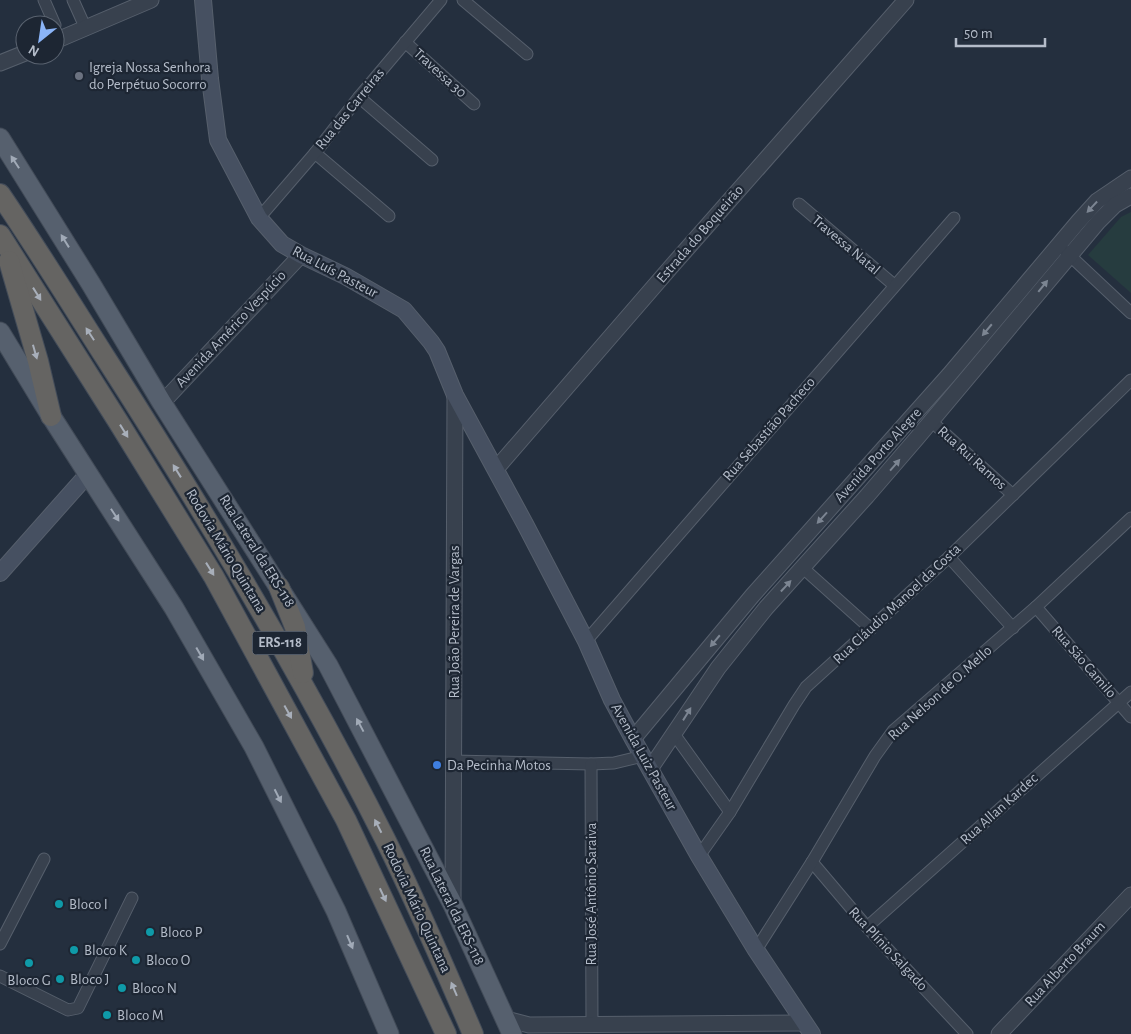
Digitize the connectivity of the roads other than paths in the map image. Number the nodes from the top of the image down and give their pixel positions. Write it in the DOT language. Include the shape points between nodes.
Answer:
graph roads {
  1 [pos="44,0"];
  2 [pos="74,0"];
  3 [pos="152,0"];
  4 [pos="203,0"];
  5 [pos="440,0"];
  6 [pos="463,0"];
  7 [pos="906,0"];
  8 [pos="49,15"];
  9 [pos="86,29"];
  10 [pos="65,32"];
  11 [pos="405,42"];
  12 [pos="527,54"];
  13 [pos="15,57"];
  14 [pos="0,63"];
  15 [pos="359,98"];
  16 [pos="474,104"];
  17 [pos="0,138"];
  18 [pos="315,153"];
  19 [pos="432,160"];
  20 [pos="1131,170"];
  21 [pos="1127,189"];
  22 [pos="0,194"];
  23 [pos="799,204"];
  24 [pos="389,216"];
  25 [pos="259,218"];
  26 [pos="954,218"];
  27 [pos="1,236"];
  28 [pos="1064,250"];
  29 [pos="301,255"];
  30 [pos="894,285"];
  31 [pos="1131,313"];
  32 [pos="3,346"];
  33 [pos="950,375"];
  34 [pos="1131,380"];
  35 [pos="962,386"];
  36 [pos="455,395"];
  37 [pos="162,403"];
  38 [pos="51,416"];
  39 [pos="931,421"];
  40 [pos="496,469"];
  41 [pos="88,474"];
  42 [pos="851,485"];
  43 [pos="1013,495"];
  44 [pos="868,496"];
  45 [pos="1131,518"];
  46 [pos="949,557"];
  47 [pos="803,568"];
  48 [pos="0,573"];
  49 [pos="279,587"];
  50 [pos="752,596"];
  51 [pos="1036,607"];
  52 [pos="766,608"];
  53 [pos="1012,628"];
  54 [pos="871,629"];
  55 [pos="586,642"];
  56 [pos="307,690"];
  57 [pos="1131,692"];
  58 [pos="1119,703"];
  59 [pos="1131,717"];
  60 [pos="674,734"];
  61 [pos="633,740"];
  62 [pos="453,761"];
  63 [pos="646,763"];
  64 [pos="591,764"];
  65 [pos="730,812"];
  66 [pos="453,849"];
  67 [pos="426,853"];
  68 [pos="699,856"];
  69 [pos="44,858"];
  70 [pos="812,862"];
  71 [pos="1131,894"];
  72 [pos="132,898"];
  73 [pos="453,905"];
  74 [pos="867,927"];
  75 [pos="0,944"];
  76 [pos="756,950"];
  77 [pos="0,976"];
  78 [pos="592,1025"];
  79 [pos="509,1027"];
  80 [pos="808,1028"];
  81 [pos="526,1030"];
  82 [pos="389,1034"];
  83 [pos="446,1034"];
  84 [pos="473,1034"];
  85 [pos="968,1034"];
  86 [pos="999,1034"];
  1 -- 8 [label="street"];
  2 -- 9 [label="street"];
  3 -- 9 [label="street"];
  4 -- 25 [label="main road, Rua Luís Pasteur" via="218,140"];
  5 -- 11 [label="street, Rua das Carreiras"];
  6 -- 12 [label="street"];
  7 -- 40 [label="street, Estrada do Boqueirão"];
  9 -- 10 [label="street"];
  11 -- 15 [label="street, Rua das Carreiras"];
  11 -- 16 [label="street, Travessa 30"];
  13 -- 14 [label="street"];
  15 -- 18 [label="street, Rua das Carreiras"];
  15 -- 19 [label="street"];
  37 -- 17 [label="main road, Rua Lateral da ERS-118, one-way"];
  18 -- 24 [label="street"];
  18 -- 25 [label="street, Rua das Carreiras"];
  20 -- 21 [label="street"];
  21 -- 28 [label="street, Avenida Porto Alegre"];
  56 -- 22 [label="highway, Rodovia Mário Quintana / ERS-118, one-way" via="177,471"];
  23 -- 30 [label="street, Travessa Natal"];
  25 -- 29 [label="main road, Rua Luís Pasteur" via="282,244"];
  26 -- 30 [label="street, Rua Sebastião Pacheco"];
  27 -- 38 [label="highway, one-way"];
  27 -- 83 [label="highway, Rodovia Mário Quintana / ERS-118, one-way" via="214,577 346,820"];
  28 -- 31 [label="street"];
  28 -- 33 [label="street, Avenida Porto Alegre, one-way"];
  35 -- 28 [label="street, Avenida Porto Alegre, one-way"];
  29 -- 36 [label="main road, Rua Luís Pasteur" via="404,310 437,351"];
  29 -- 37 [label="street, Avenida Américo Vespúcio"];
  30 -- 55 [label="street, Rua Sebastião Pacheco"];
  32 -- 38 [label="main road"];
  33 -- 35 [label="street"];
  33 -- 42 [label="street, Avenida Porto Alegre"];
  34 -- 43 [label="street, Rua Cláudio Manoel da Costa"];
  35 -- 39 [label="street, Avenida Porto Alegre"];
  36 -- 40 [label="main road, Rua Luís Pasteur"];
  36 -- 62 [label="street, Rua João Pereira de Vargas"];
  37 -- 49 [label="main road, Rua Lateral da ERS-118"];
  38 -- 41 [label="main road"];
  39 -- 43 [label="street, Rua Rui Ramos"];
  44 -- 39 [label="street, Avenida Porto Alegre, one-way"];
  40 -- 55 [label="main road, Avenida Luiz Pasteur"];
  41 -- 48 [label="main road"];
  41 -- 82 [label="main road, one-way" via="174,608 254,747 336,911"];
  42 -- 44 [label="street"];
  42 -- 50 [label="street, Avenida Porto Alegre, one-way"];
  43 -- 46 [label="street, Rua Cláudio Manoel da Costa"];
  44 -- 47 [label="street, Avenida Porto Alegre"];
  45 -- 51 [label="street, Rua Nelson de O. Mello"];
  46 -- 53 [label="street"];
  46 -- 54 [label="street, Rua Cláudio Manoel da Costa"];
  52 -- 47 [label="street, Avenida Porto Alegre, one-way"];
  47 -- 54 [label="street"];
  49 -- 56 [label="highway" via="295,628"];
  67 -- 49 [label="main road, Rua Lateral da ERS-118, one-way" via="328,665"];
  50 -- 52 [label="street"];
  50 -- 61 [label="street, Avenida Porto Alegre, one-way"];
  51 -- 53 [label="street, Rua Nelson de O. Mello"];
  51 -- 58 [label="street, Rua São Camilo"];
  60 -- 52 [label="street, Avenida Porto Alegre, one-way" via="718,668"];
  53 -- 70 [label="street, Rua Nelson de O. Mello" via="893,731"];
  54 -- 65 [label="street, Rua Cláudio Manoel da Costa" via="806,687"];
  55 -- 61 [label="main road, Avenida Luiz Pasteur"];
  84 -- 56 [label="highway, Rodovia Mário Quintana / ERS-118, one-way" via="386,841"];
  57 -- 58 [label="street, Rua Allan Kardec"];
  58 -- 59 [label="street, Rua São Camilo"];
  58 -- 74 [label="street, Rua Allan Kardec"];
  60 -- 63 [label="street, Avenida Porto Alegre"];
  60 -- 65 [label="street"];
  61 -- 63 [label="main road, Avenida Luiz Pasteur"];
  62 -- 64 [label="street"];
  62 -- 66 [label="street, Rua João Pereira de Vargas"];
  63 -- 64 [label="street"];
  63 -- 68 [label="main road, Avenida Luiz Pasteur"];
  64 -- 78 [label="street, Rua José Antônio Saraiva"];
  65 -- 68 [label="street, Rua Cláudio Manoel da Costa"];
  66 -- 67 [label="street"];
  66 -- 73 [label="street, Rua João Pereira de Vargas"];
  67 -- 73 [label="main road, Rua Lateral da ERS-118"];
  68 -- 76 [label="main road, Avenida Luiz Pasteur"];
  69 -- 75 [label="street"];
  70 -- 74 [label="street, Rua Plínio Salgado"];
  70 -- 76 [label="street, Rua Nelson de O. Mello"];
  71 -- 86 [label="street, Rua Alberto Braum"];
  72 -- 77 [label="street" via="78,1008 68,1010"];
  73 -- 79 [label="main road, Rua Lateral da ERS-118"];
  74 -- 85 [label="street, Rua Plínio Salgado"];
  76 -- 80 [label="main road, Avenida Luiz Pasteur"];
  78 -- 80 [label="street"];
  78 -- 81 [label="street"];
  79 -- 81 [label="street"];
}
